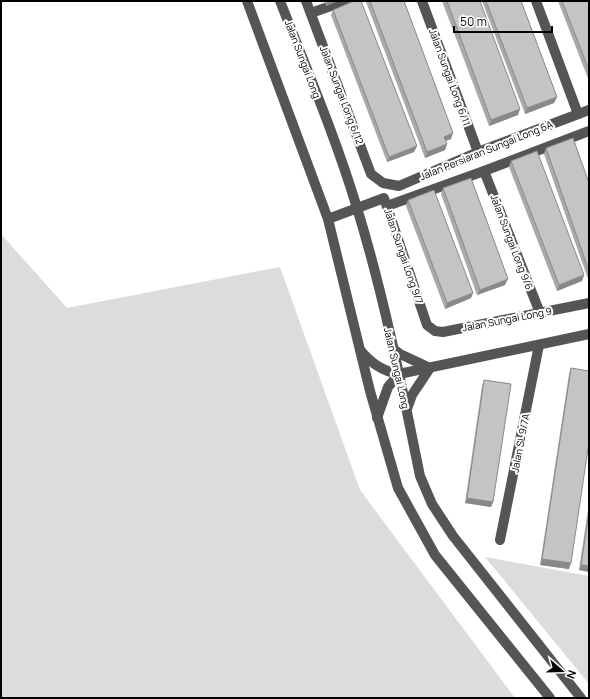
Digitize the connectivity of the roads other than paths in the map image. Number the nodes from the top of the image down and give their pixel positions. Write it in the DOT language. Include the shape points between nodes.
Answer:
graph roads {
  1 [pos="246,1"];
  2 [pos="280,1"];
  3 [pos="306,1"];
  4 [pos="345,1"];
  5 [pos="422,1"];
  6 [pos="536,1"];
  7 [pos="311,13"];
  8 [pos="589,110"];
  9 [pos="578,114"];
  10 [pos="588,134"];
  11 [pos="478,152"];
  12 [pos="484,171"];
  13 [pos="383,183"];
  14 [pos="388,206"];
  15 [pos="358,209"];
  16 [pos="328,219"];
  17 [pos="589,303"];
  18 [pos="540,313"];
  19 [pos="427,325"];
  20 [pos="589,334"];
  21 [pos="539,345"];
  22 [pos="358,347"];
  23 [pos="392,348"];
  24 [pos="430,368"];
  25 [pos="399,374"];
  26 [pos="407,409"];
  27 [pos="377,418"];
  28 [pos="500,540"];
  29 [pos="550,698"];
  30 [pos="581,698"];
  1 -- 16 [label="street"];
  2 -- 15 [label="street, Jalan Sungai Long"];
  3 -- 7 [label="street, Jalan Sungai Long 6/12"];
  4 -- 7 [label="street"];
  5 -- 11 [label="street, Jalan Sungai Long 6/11"];
  6 -- 9 [label="street"];
  7 -- 13 [label="street, Jalan Sungai Long 6/12" via="371,174"];
  8 -- 9 [label="street, Jalan Persiaran Sungai Long 6A"];
  9 -- 11 [label="street, Jalan Persiaran Sungai Long 6A"];
  10 -- 12 [label="street"];
  11 -- 13 [label="street, Jalan Persiaran Sungai Long 6A" via="399,186"];
  12 -- 14 [label="street"];
  12 -- 18 [label="street, Jalan Sungai Long 9/6"];
  14 -- 15 [label="street, Jalan Sungai Long 9/7" via="384,198"];
  14 -- 19 [label="street, Jalan Sungai Long 9/7"];
  15 -- 16 [label="street, Jalan Sungai Long 9/7"];
  15 -- 23 [label="street, Jalan Sungai Long" via="377,278"];
  16 -- 22 [label="street"];
  17 -- 18 [label="street, Jalan Sungai Long 9"];
  18 -- 19 [label="street, Jalan Sungai Long 9" via="443,332 435,331"];
  20 -- 21 [label="street"];
  21 -- 24 [label="street"];
  21 -- 28 [label="street, Jalan SL 9/7A"];
  22 -- 25 [label="street" via="368,360 378,367"];
  22 -- 27 [label="street"];
  23 -- 24 [label="street"];
  23 -- 25 [label="street, Jalan Sungai Long"];
  24 -- 25 [label="street"];
  24 -- 26 [label="street" via="412,395"];
  25 -- 26 [label="street, Jalan Sungai Long"];
  25 -- 27 [label="street" via="388,387"];
  26 -- 30 [label="street, Jalan Sungai Long" via="420,476 432,504 453,536"];
  27 -- 29 [label="street" via="398,488 435,554"];
}
